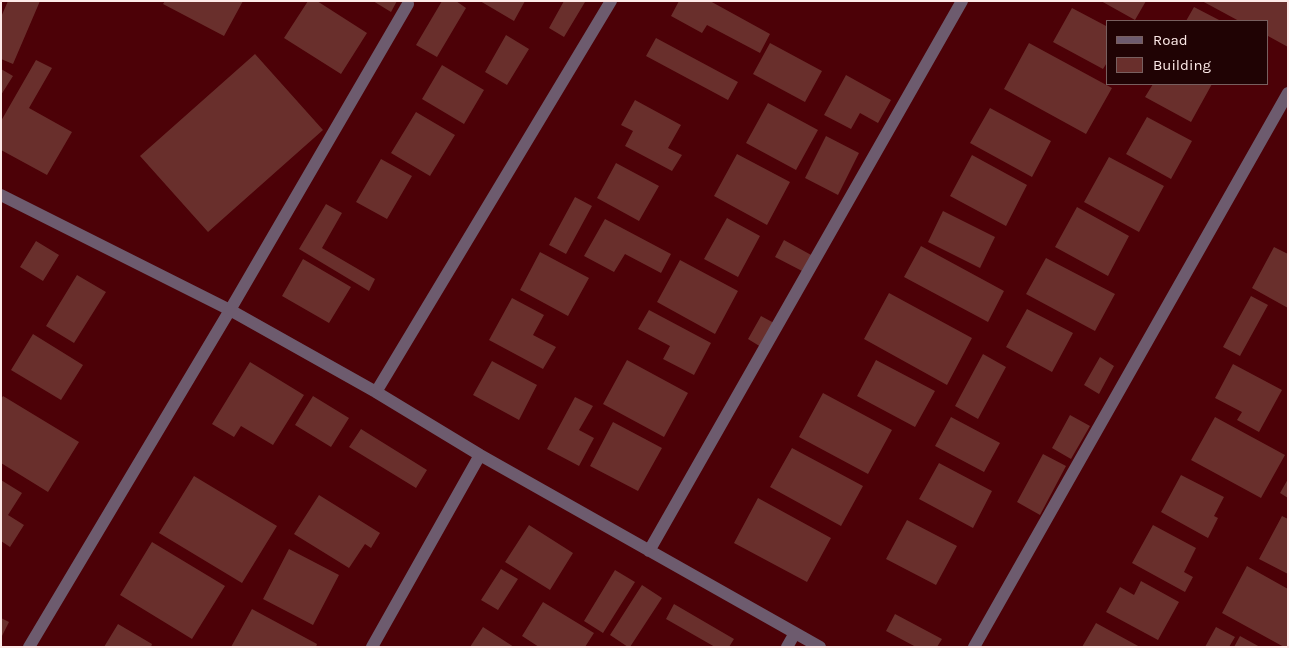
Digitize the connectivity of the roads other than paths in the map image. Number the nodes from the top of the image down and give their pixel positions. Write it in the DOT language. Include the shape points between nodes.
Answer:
graph roads {
  1 [pos="611,1"];
  2 [pos="962,1"];
  3 [pos="408,4"];
  4 [pos="1288,93"];
  5 [pos="1,195"];
  6 [pos="230,310"];
  7 [pos="376,392"];
  8 [pos="480,455"];
  9 [pos="649,551"];
  10 [pos="795,633"];
  11 [pos="29,647"];
  12 [pos="372,647"];
  13 [pos="787,647"];
  14 [pos="820,647"];
  15 [pos="974,647"];
  1 -- 7 [label="street"];
  2 -- 9 [label="street"];
  3 -- 6 [label="street"];
  4 -- 15 [label="street"];
  5 -- 6 [label="street"];
  6 -- 7 [label="street"];
  6 -- 11 [label="street"];
  7 -- 8 [label="street"];
  8 -- 9 [label="street"];
  8 -- 12 [label="street"];
  9 -- 10 [label="street"];
  10 -- 13 [label="street"];
  10 -- 14 [label="street"];
}
